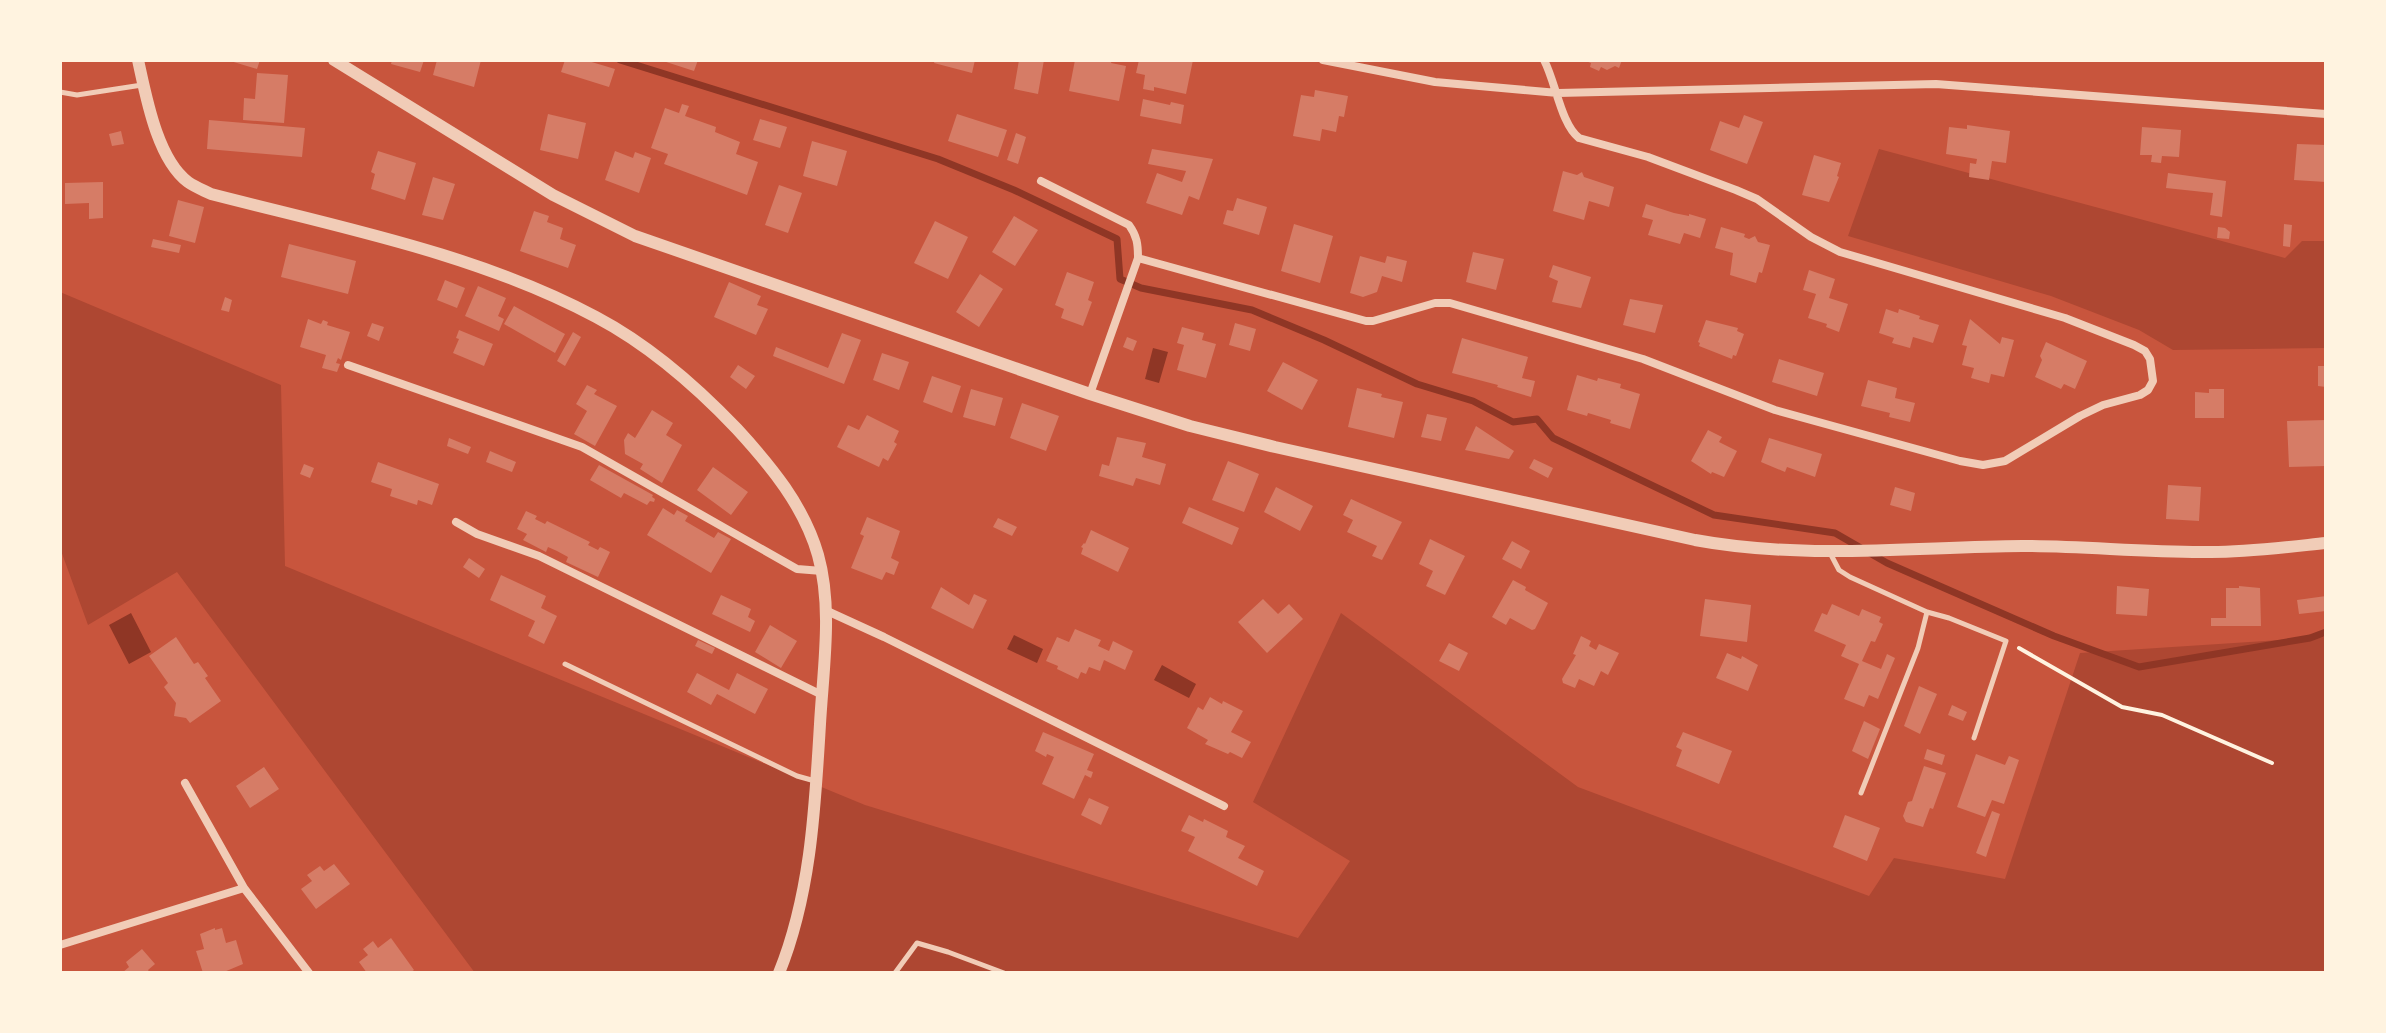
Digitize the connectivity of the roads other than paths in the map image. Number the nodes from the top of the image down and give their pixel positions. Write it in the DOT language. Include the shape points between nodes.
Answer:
graph roads {
  1 [pos="138,60"];
  2 [pos="334,60"];
  3 [pos="1323,60"];
  4 [pos="1544,60"];
  5 [pos="144,85"];
  6 [pos="60,92"];
  7 [pos="1558,93"];
  8 [pos="2326,114"];
  9 [pos="1041,181"];
  10 [pos="1138,258"];
  11 [pos="348,365"];
  12 [pos="1090,394"];
  13 [pos="456,522"];
  14 [pos="2326,543"];
  15 [pos="1834,550"];
  16 [pos="822,571"];
  17 [pos="825,610"];
  18 [pos="1927,612"];
  19 [pos="565,664"];
  20 [pos="822,695"];
  21 [pos="1974,738"];
  22 [pos="816,782"];
  23 [pos="185,783"];
  24 [pos="1861,793"];
  25 [pos="1224,806"];
  26 [pos="244,888"];
  27 [pos="60,945"];
  28 [pos="309,973"];
  29 [pos="779,973"];
  30 [pos="895,973"];
  31 [pos="1004,973"];
  1 -- 5 [label="street"];
  2 -- 12 [label="street" via="553,195 635,236"];
  3 -- 7 [label="street" via="1435,82"];
  4 -- 7 [label="street"];
  5 -- 6 [label="lane" via="77,95"];
  5 -- 16 [label="street" via="170,162 198,188 494,273 567,302 636,342 703,395 786,487 809,529"];
  7 -- 8 [label="street" via="1936,84"];
  7 -- 10 [label="street" via="1565,121 1579,138 1648,157 1746,195 1840,252 2065,318 2134,345 2150,359 2153,381 2140,395 2103,405 2005,461 1983,465 1775,410 1643,359 1450,303 1366,321"];
  9 -- 10 [label="street" via="1129,225"];
  10 -- 12 [label="street"];
  11 -- 16 [label="street" via="582,447 797,569"];
  12 -- 15 [label="street" via="1275,447 1695,540 1756,549"];
  13 -- 20 [label="street" via="539,556"];
  14 -- 15 [label="street" via="2213,552 2076,546"];
  15 -- 18 [label="lane" via="1839,570"];
  16 -- 17 [label="street"];
  17 -- 20 [label="street"];
  17 -- 25 [label="street"];
  18 -- 21 [label="lane" via="2006,641"];
  18 -- 24 [label="lane"];
  19 -- 22 [label="lane"];
  20 -- 22 [label="street"];
  22 -- 29 [label="street" via="803,896"];
  23 -- 26 [label="street"];
  26 -- 27 [label="street"];
  26 -- 28 [label="street"];
  30 -- 31 [label="lane" via="917,943"];
}
